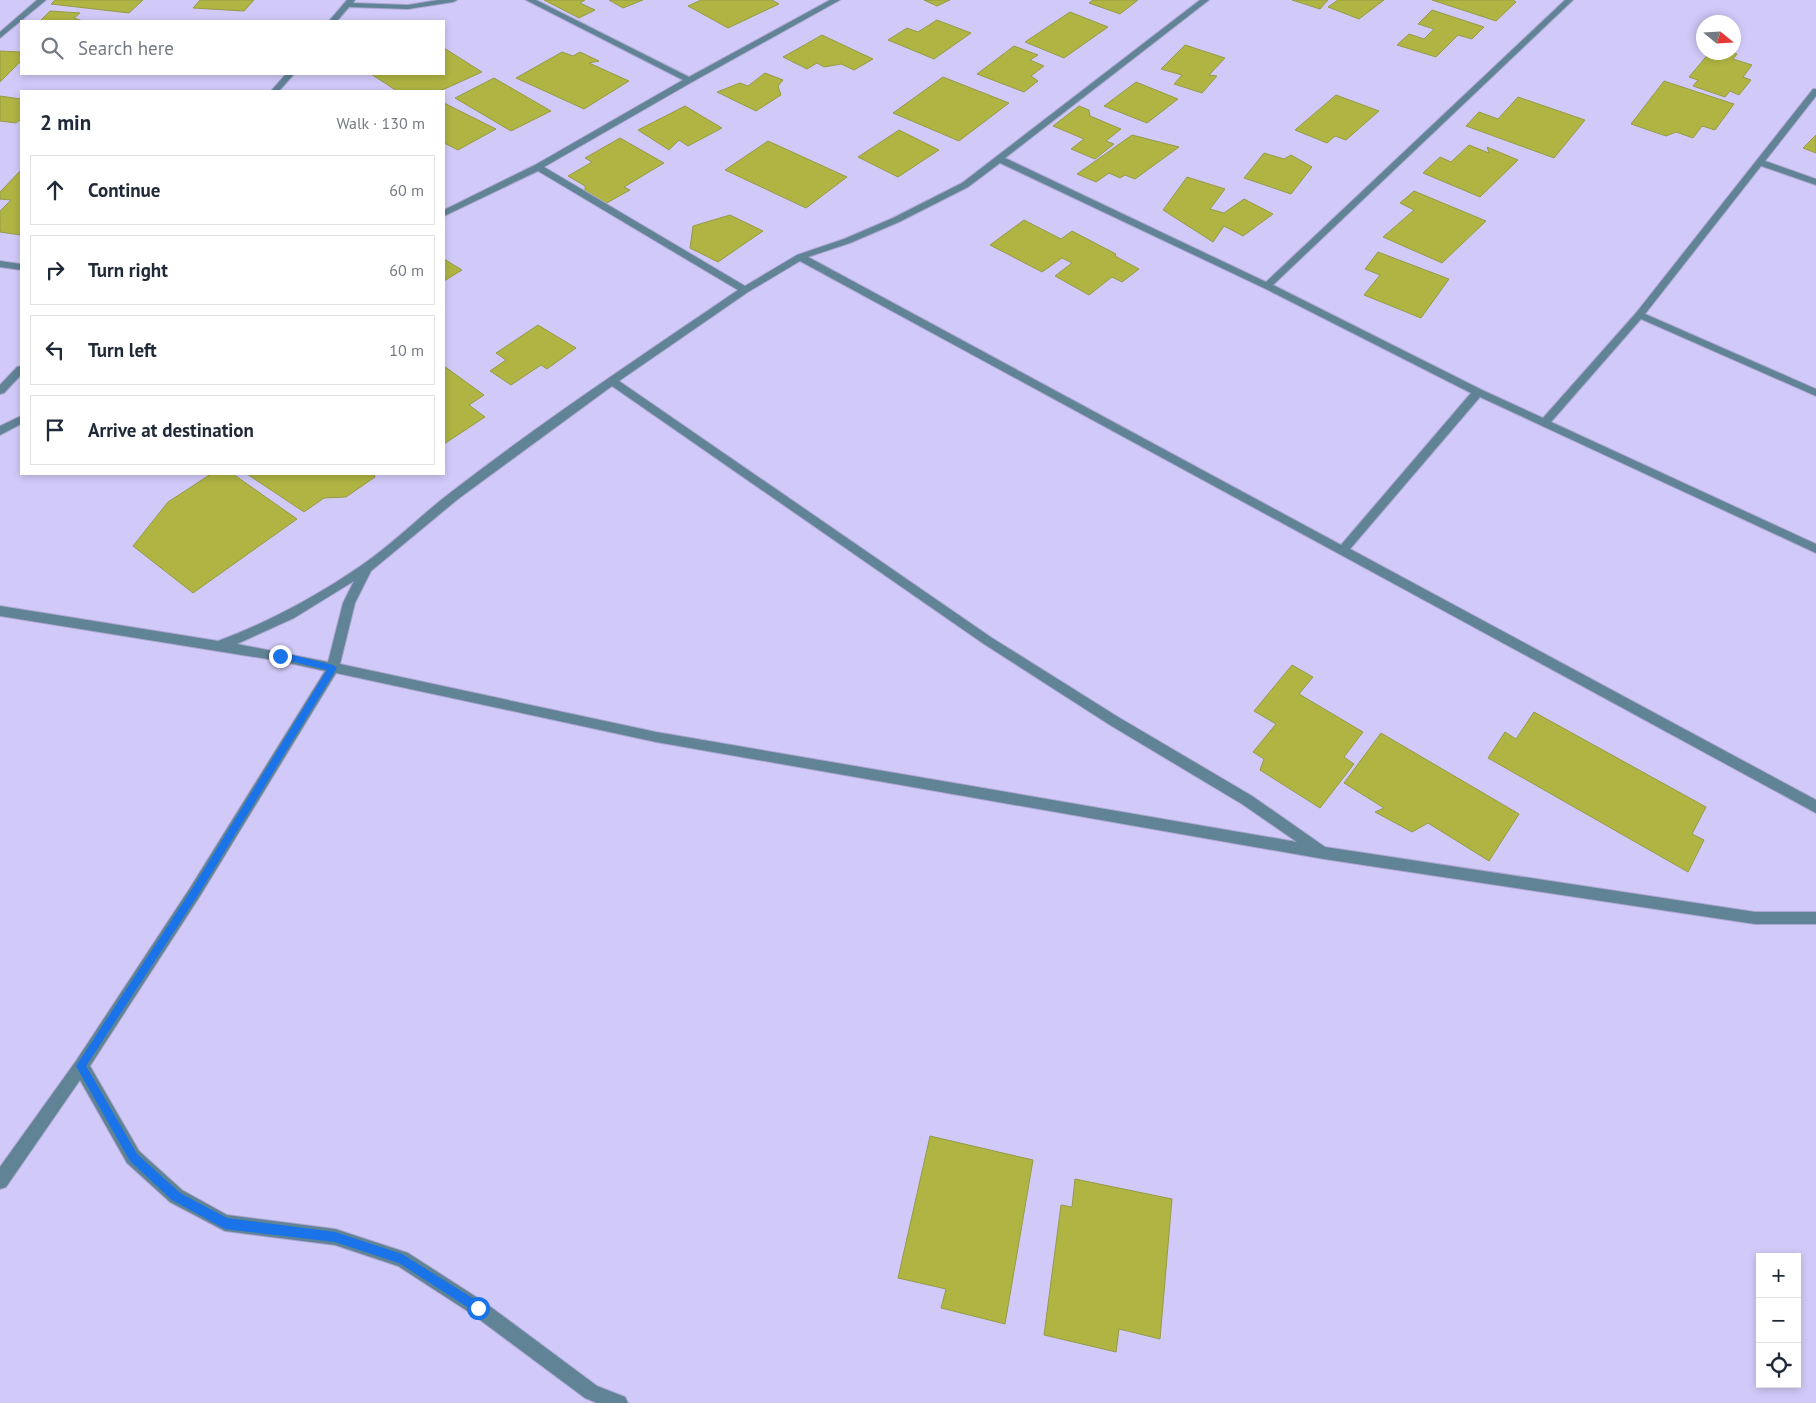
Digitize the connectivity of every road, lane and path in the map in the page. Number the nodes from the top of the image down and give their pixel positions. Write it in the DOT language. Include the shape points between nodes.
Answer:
graph roads {
  1 [pos="42,0"];
  2 [pos="453,0"];
  3 [pos="530,0"];
  4 [pos="836,0"];
  5 [pos="1205,0"];
  6 [pos="1569,0"];
  7 [pos="349,2"];
  8 [pos="334,20"];
  9 [pos="0,36"];
  10 [pos="289,75"];
  11 [pos="689,80"];
  12 [pos="276,90"];
  13 [pos="1816,91"];
  14 [pos="999,159"];
  15 [pos="1759,162"];
  16 [pos="538,167"];
  17 [pos="1816,182"];
  18 [pos="445,213"];
  19 [pos="800,257"];
  20 [pos="0,264"];
  21 [pos="20,267"];
  22 [pos="1267,286"];
  23 [pos="745,290"];
  24 [pos="1639,315"];
  25 [pos="20,369"];
  26 [pos="612,381"];
  27 [pos="0,391"];
  28 [pos="1478,392"];
  29 [pos="1816,393"];
  30 [pos="20,421"];
  31 [pos="1545,422"];
  32 [pos="0,431"];
  33 [pos="1816,549"];
  34 [pos="1343,550"];
  35 [pos="367,568"];
  36 [pos="0,611"];
  37 [pos="217,646"];
  38 [pos="333,668"];
  39 [pos="1816,807"];
  40 [pos="1324,853"];
  41 [pos="1816,918"];
  42 [pos="81,1066"];
  43 [pos="0,1181"];
  44 [pos="589,1397"];
  45 [pos="619,1403"];
  1 -- 9 [label="street"];
  2 -- 7 [label="street" via="408,7"];
  3 -- 11 [label="street"];
  4 -- 11 [label="street"];
  5 -- 14 [label="street"];
  6 -- 22 [label="street"];
  7 -- 8 [label="street"];
  10 -- 12 [label="street"];
  11 -- 16 [label="street"];
  13 -- 15 [label="street"];
  14 -- 19 [label="street" via="965,184 896,220"];
  14 -- 22 [label="street"];
  15 -- 17 [label="street"];
  15 -- 24 [label="street"];
  16 -- 18 [label="street"];
  16 -- 23 [label="street"];
  19 -- 23 [label="street"];
  19 -- 34 [label="street"];
  20 -- 21 [label="street"];
  22 -- 28 [label="street"];
  23 -- 26 [label="street"];
  24 -- 29 [label="street"];
  24 -- 31 [label="street"];
  25 -- 27 [label="street"];
  26 -- 35 [label="street" via="454,496"];
  26 -- 40 [label="street" via="988,641 1247,800"];
  28 -- 31 [label="street"];
  28 -- 34 [label="street"];
  30 -- 32 [label="street"];
  31 -- 33 [label="street"];
  34 -- 39 [label="street"];
  35 -- 37 [label="street" via="290,615"];
  35 -- 38 [label="street" via="349,603"];
  36 -- 37 [label="street"];
  37 -- 38 [label="street"];
  38 -- 40 [label="street" via="656,737"];
  38 -- 42 [label="street" via="195,892"];
  40 -- 41 [label="street" via="1755,918"];
  42 -- 43 [label="street"];
  42 -- 44 [label="street" via="133,1157 176,1196 225,1223 335,1237 402,1259 478,1308"];
  44 -- 45 [label="street"];
}
